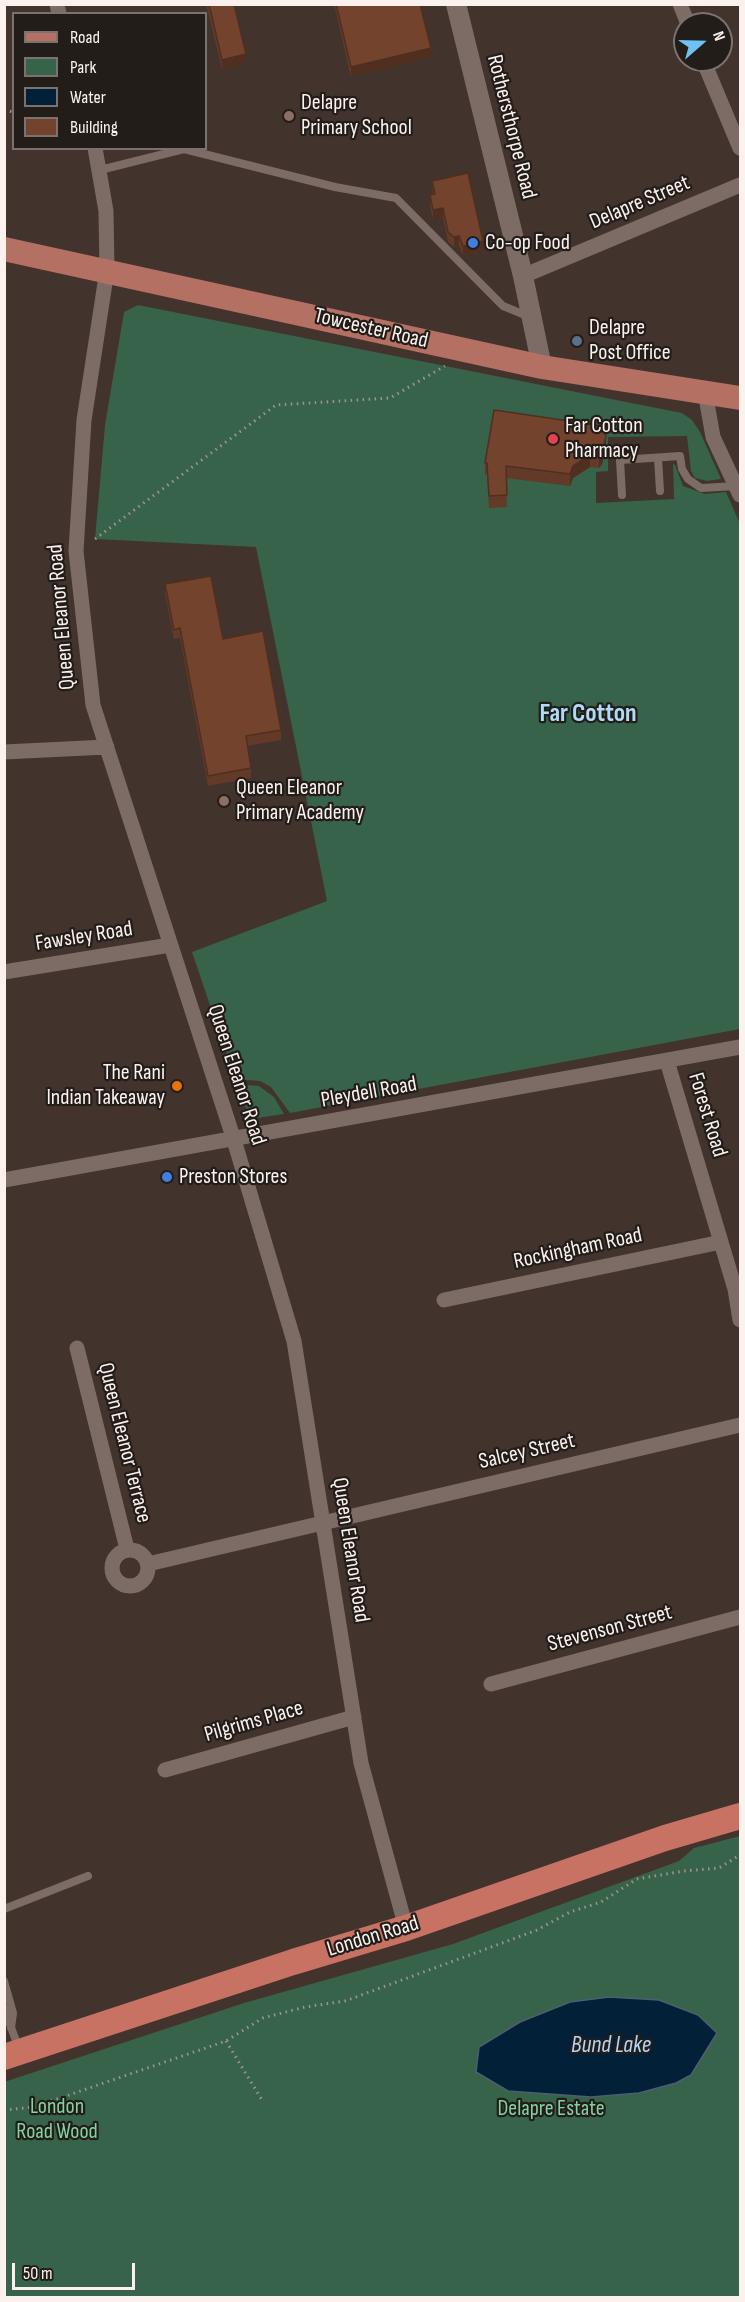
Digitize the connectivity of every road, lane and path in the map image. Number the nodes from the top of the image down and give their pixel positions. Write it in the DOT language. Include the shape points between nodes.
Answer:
graph roads {
  1 [pos="456,4"];
  2 [pos="709,72"];
  3 [pos="741,148"];
  4 [pos="95,150"];
  5 [pos="180,150"];
  6 [pos="188,150"];
  7 [pos="100,170"];
  8 [pos="741,185"];
  9 [pos="4,249"];
  10 [pos="107,270"];
  11 [pos="523,276"];
  12 [pos="532,318"];
  13 [pos="452,347"];
  14 [pos="542,367"];
  15 [pos="705,392"];
  16 [pos="741,398"];
  17 [pos="658,458"];
  18 [pos="739,490"];
  19 [pos="660,491"];
  20 [pos="622,495"];
  21 [pos="95,539"];
  22 [pos="107,747"];
  23 [pos="4,752"];
  24 [pos="170,945"];
  25 [pos="4,972"];
  26 [pos="741,1047"];
  27 [pos="667,1061"];
  28 [pos="234,1140"];
  29 [pos="4,1180"];
  30 [pos="721,1242"];
  31 [pos="738,1289"];
  32 [pos="444,1300"];
  33 [pos="741,1320"];
  34 [pos="78,1348"];
  35 [pos="741,1425"];
  36 [pos="323,1522"];
  37 [pos="127,1550"];
  38 [pos="148,1564"];
  39 [pos="741,1617"];
  40 [pos="491,1684"];
  41 [pos="354,1717"];
  42 [pos="165,1770"];
  43 [pos="741,1816"];
  44 [pos="741,1855"];
  45 [pos="88,1876"];
  46 [pos="4,1909"];
  47 [pos="406,1928"];
  48 [pos="4,1981"];
  49 [pos="4,2008"];
  50 [pos="11,2028"];
  51 [pos="226,2041"];
  52 [pos="12,2054"];
  53 [pos="262,2100"];
  54 [pos="4,2110"];
  1 -- 11 [label="street, Rothersthorpe Road"];
  2 -- 3 [label="street"];
  4 -- 7 [label="street, Queen Eleanor Road"];
  5 -- 7 [label="lane"];
  6 -- 12 [label="lane" via="396,198 503,306"];
  7 -- 10 [label="street, Queen Eleanor Road" via="106,211"];
  8 -- 11 [label="street, Delapre Street"];
  9 -- 10 [label="main road, Towcester Road"];
  10 -- 13 [label="main road, Towcester Road"];
  10 -- 22 [label="street, Queen Eleanor Road" via="84,420 76,551 93,705"];
  11 -- 12 [label="street, Rothersthorpe Road"];
  12 -- 14 [label="street, Rothersthorpe Road"];
  13 -- 14 [label="main road, Towcester Road"];
  13 -- 21 [label="path" via="447,365 390,398 276,405"];
  14 -- 15 [label="main road, Towcester Road"];
  15 -- 16 [label="main road, Towcester Road"];
  15 -- 18 [label="street" via="713,437"];
  17 -- 18 [label="lane" via="680,456 688,479 701,488"];
  17 -- 19 [label="lane"];
  17 -- 20 [label="lane" via="620,460"];
  22 -- 23 [label="street"];
  22 -- 24 [label="street, Queen Eleanor Road"];
  24 -- 25 [label="street, Fawsley Road"];
  24 -- 28 [label="street, Queen Eleanor Road"];
  26 -- 27 [label="street, Pleydell Road"];
  27 -- 28 [label="street, Pleydell Road"];
  27 -- 30 [label="street, Forest Road"];
  28 -- 29 [label="street, Pleydell Road"];
  28 -- 36 [label="street, Queen Eleanor Road" via="294,1341"];
  30 -- 31 [label="street, Forest Road"];
  30 -- 32 [label="street, Rockingham Road"];
  31 -- 33 [label="street, Forest Road"];
  34 -- 37 [label="street, Queen Eleanor Terrace"];
  35 -- 36 [label="street, Salcey Street"];
  36 -- 38 [label="street"];
  36 -- 41 [label="street, Queen Eleanor Road"];
  37 -- 38 [label="street, Queen Eleanor Terrace" via="138,1551"];
  37 -- 38 [label="street, Queen Eleanor Terrace" via="119,1552 112,1563 113,1576 122,1585 141,1583"];
  39 -- 40 [label="street, Stevenson Street"];
  41 -- 42 [label="street, Pilgrims Place"];
  41 -- 47 [label="street, Queen Eleanor Road" via="361,1763"];
  43 -- 47 [label="highway, London Road" via="665,1838"];
  44 -- 51 [label="path" via="719,1868 637,1879 601,1902 570,1912 537,1930 345,2001 263,2018"];
  45 -- 46 [label="lane"];
  47 -- 52 [label="highway, London Road"];
  48 -- 50 [label="lane" via="13,2013"];
  49 -- 50 [label="lane"];
  50 -- 52 [label="lane"];
  51 -- 53 [label="path"];
  51 -- 54 [label="path" via="34,2107"];
}
